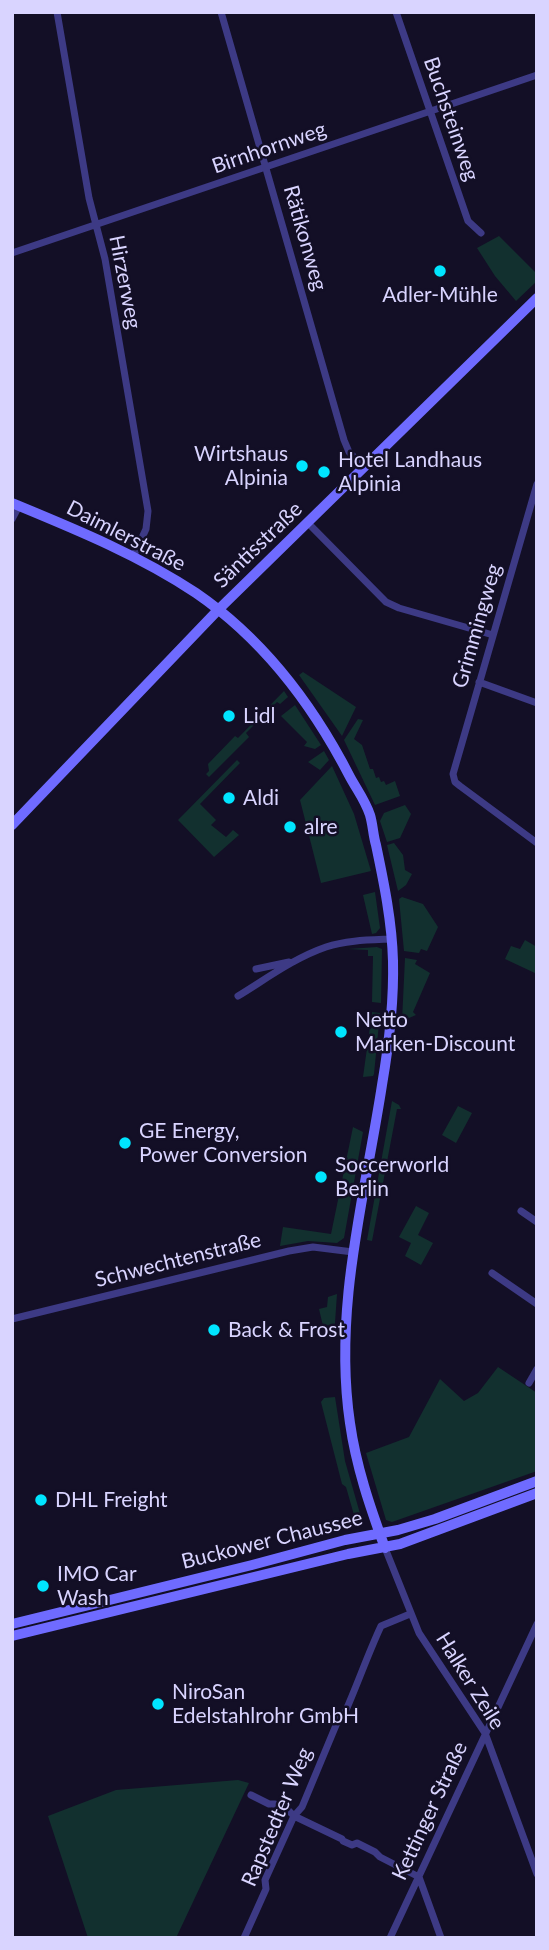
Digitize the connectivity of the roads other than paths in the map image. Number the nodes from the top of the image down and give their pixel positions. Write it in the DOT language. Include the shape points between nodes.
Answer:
graph roads {
  1 [pos="57,12"];
  2 [pos="221,12"];
  3 [pos="396,12"];
  4 [pos="537,75"];
  5 [pos="430,112"];
  6 [pos="266,167"];
  7 [pos="96,224"];
  8 [pos="481,233"];
  9 [pos="12,253"];
  10 [pos="537,298"];
  11 [pos="363,467"];
  12 [pos="537,484"];
  13 [pos="15,505"];
  14 [pos="12,519"];
  15 [pos="308,523"];
  16 [pos="133,557"];
  17 [pos="218,610"];
  18 [pos="493,635"];
  19 [pos="479,682"];
  20 [pos="537,703"];
  21 [pos="12,825"];
  22 [pos="537,843"];
  23 [pos="392,939"];
  24 [pos="296,960"];
  25 [pos="256,969"];
  26 [pos="238,996"];
  27 [pos="521,1211"];
  28 [pos="537,1222"];
  29 [pos="353,1252"];
  30 [pos="492,1273"];
  31 [pos="537,1304"];
  32 [pos="12,1319"];
  33 [pos="537,1369"];
  34 [pos="529,1383"];
  35 [pos="537,1481"];
  36 [pos="537,1493"];
  37 [pos="380,1532"];
  38 [pos="385,1548"];
  39 [pos="410,1614"];
  40 [pos="12,1624"];
  41 [pos="537,1624"];
  42 [pos="12,1636"];
  43 [pos="485,1733"];
  44 [pos="251,1795"];
  45 [pos="294,1816"];
  46 [pos="537,1874"];
  47 [pos="419,1877"];
  48 [pos="244,1938"];
  49 [pos="390,1938"];
  50 [pos="441,1938"];
  1 -- 7 [label="street, Hirzerweg"];
  2 -- 6 [label="street, Rätikonweg"];
  3 -- 5 [label="street, Buchsteinweg"];
  4 -- 5 [label="street, Birnhornweg"];
  5 -- 6 [label="street, Birnhornweg"];
  5 -- 8 [label="street, Buchsteinweg" via="468,221"];
  6 -- 7 [label="street, Birnhornweg"];
  6 -- 11 [label="street, Rätikonweg" via="344,440"];
  7 -- 9 [label="street, Birnhornweg"];
  7 -- 16 [label="street, Hirzerweg" via="148,512"];
  10 -- 11 [label="street, Säntisstraße"];
  11 -- 15 [label="street, Säntisstraße"];
  12 -- 18 [label="street, Grimmingweg"];
  13 -- 14 [label="street"];
  13 -- 16 [label="street, Daimlerstraße"];
  15 -- 17 [label="street, Säntisstraße"];
  15 -- 18 [label="street" via="388,603"];
  16 -- 17 [label="street, Daimlerstraße"];
  17 -- 21 [label="street, Säntisstraße"];
  17 -- 23 [label="street, Daimlerstraße" via="301,697 362,796 385,884"];
  18 -- 19 [label="street, Grimmingweg"];
  19 -- 20 [label="street"];
  19 -- 22 [label="street, Grimmingweg" via="453,777"];
  23 -- 24 [label="street" via="328,946"];
  23 -- 29 [label="street, Daimlerstraße" via="386,1059"];
  24 -- 25 [label="street"];
  24 -- 26 [label="street"];
  27 -- 28 [label="street"];
  29 -- 32 [label="street, Schwechtenstraße" via="313,1247 289,1251"];
  29 -- 37 [label="street, Daimlerstraße" via="345,1331 347,1399 355,1452"];
  30 -- 31 [label="street"];
  33 -- 34 [label="street"];
  35 -- 37 [label="street, Buckower Chaussee" via="435,1519"];
  36 -- 38 [label="street, Buckower Chaussee"];
  37 -- 38 [label="street, Daimlerstraße"];
  37 -- 40 [label="street, Buckower Chaussee"];
  38 -- 39 [label="street, Halker Zeile"];
  38 -- 42 [label="street, Buckower Chaussee"];
  39 -- 43 [label="street, Halker Zeile"];
  39 -- 45 [label="street, Rapstedter Weg" via="382,1626"];
  41 -- 43 [label="street, Kettinger Straße"];
  43 -- 46 [label="street, Halker Zeile"];
  43 -- 47 [label="street, Kettinger Straße"];
  44 -- 45 [label="street"];
  45 -- 47 [label="street"];
  45 -- 48 [label="street, Rapstedter Weg"];
  47 -- 49 [label="street, Kettinger Straße"];
  47 -- 50 [label="street"];
}
